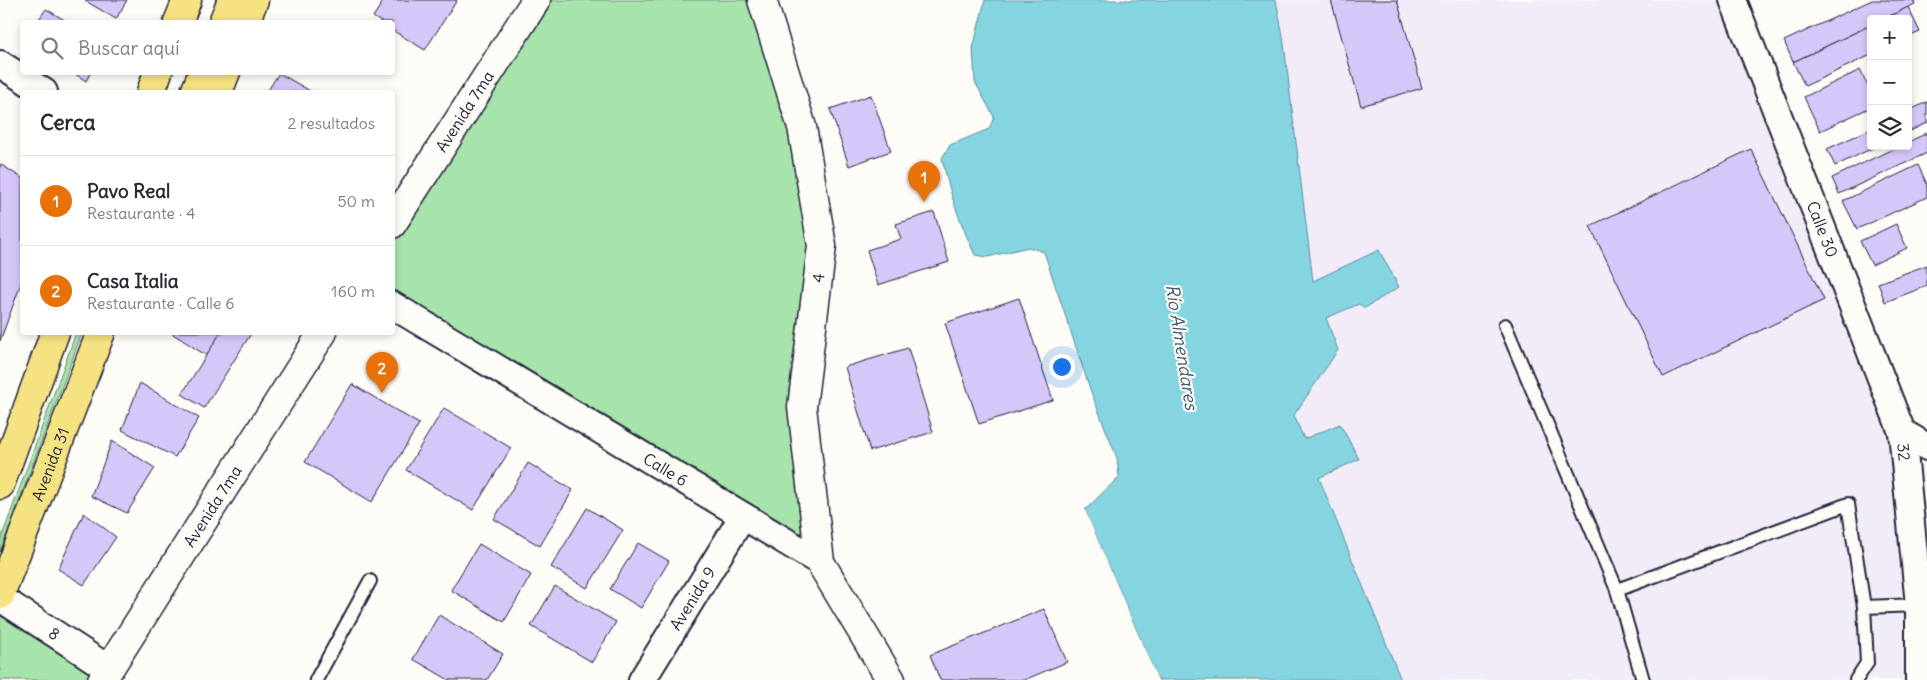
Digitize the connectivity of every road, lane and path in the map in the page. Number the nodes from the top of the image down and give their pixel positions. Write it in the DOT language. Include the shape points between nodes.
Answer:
graph roads {
  1 [pos="187,0"];
  2 [pos="232,0"];
  3 [pos="254,0"];
  4 [pos="536,0"];
  5 [pos="1733,0"];
  6 [pos="760,2"];
  7 [pos="179,20"];
  8 [pos="224,20"];
  9 [pos="247,20"];
  10 [pos="0,64"];
  11 [pos="157,75"];
  12 [pos="202,75"];
  13 [pos="225,75"];
  14 [pos="41,90"];
  15 [pos="151,90"];
  16 [pos="196,90"];
  17 [pos="219,90"];
  18 [pos="395,219"];
  19 [pos="395,307"];
  20 [pos="1505,325"];
  21 [pos="55,335"];
  22 [pos="101,335"];
  23 [pos="110,335"];
  24 [pos="321,335"];
  25 [pos="1902,432"];
  26 [pos="62,434"];
  27 [pos="1927,447"];
  28 [pos="0,485"];
  29 [pos="743,516"];
  30 [pos="820,562"];
  31 [pos="370,580"];
  32 [pos="1617,590"];
  33 [pos="1923,596"];
  34 [pos="0,597"];
  35 [pos="1864,607"];
  36 [pos="106,675"];
  37 [pos="316,680"];
  38 [pos="642,680"];
  39 [pos="891,680"];
  40 [pos="1643,680"];
  41 [pos="1856,680"];
  42 [pos="1919,680"];
  1 -- 7 [label="main road"];
  2 -- 8 [label="main road"];
  3 -- 9 [label="main road"];
  4 -- 18 [label="street, Avenida 7ma"];
  5 -- 25 [label="street, Calle 30"];
  6 -- 30 [label="street, 4" via="802,127 822,246 802,407"];
  10 -- 14 [label="street"];
  11 -- 15 [label="main road"];
  12 -- 16 [label="main road"];
  13 -- 17 [label="main road"];
  19 -- 29 [label="street, Calle 6"];
  20 -- 32 [label="lane"];
  21 -- 28 [label="main road"];
  22 -- 26 [label="main road, Avenida 31"];
  23 -- 26 [label="main road"];
  24 -- 36 [label="street, Avenida 7ma"];
  25 -- 27 [label="street"];
  25 -- 33 [label="street, 32"];
  26 -- 34 [label="main road, Avenida 31"];
  29 -- 30 [label="street, Calle 6"];
  29 -- 38 [label="street, Avenida 9"];
  30 -- 39 [label="street, Calle 6"];
  31 -- 37 [label="lane"];
  32 -- 35 [label="lane" via="1848,504"];
  32 -- 40 [label="lane"];
  33 -- 35 [label="lane"];
  33 -- 42 [label="street, 32"];
  34 -- 36 [label="street, 8"];
  35 -- 41 [label="lane" via="1867,663"];
}
